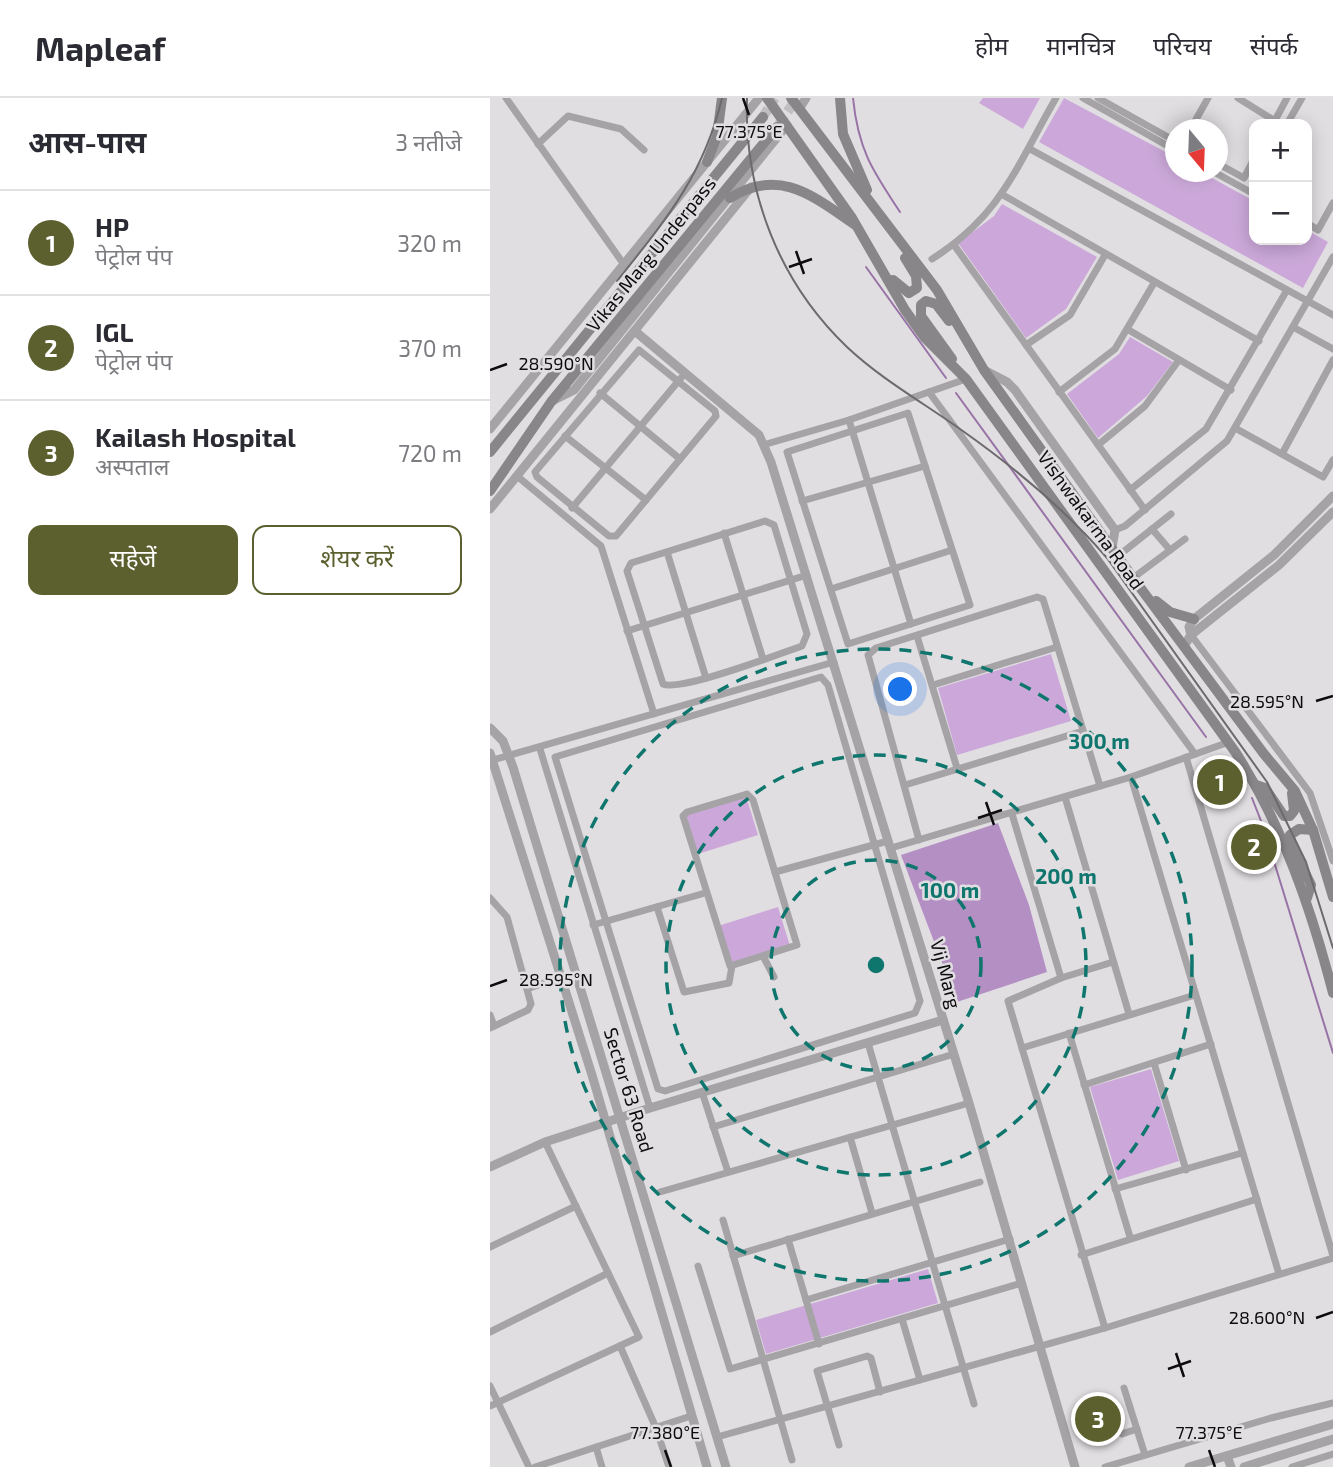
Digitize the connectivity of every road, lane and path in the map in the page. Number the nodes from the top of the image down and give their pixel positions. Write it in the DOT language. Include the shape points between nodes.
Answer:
graph roads {
  1 [pos="506,98"];
  2 [pos="722,98"];
  3 [pos="759,98"];
  4 [pos="767,98"];
  5 [pos="791,98"];
  6 [pos="806,98"];
  7 [pos="840,98"];
  8 [pos="1056,98"];
  9 [pos="1083,98"];
  10 [pos="1098,98"];
  11 [pos="1208,98"];
  12 [pos="1238,98"];
  13 [pos="1287,98"];
  14 [pos="1301,98"];
  15 [pos="799,108"];
  16 [pos="763,117"];
  17 [pos="1196,119"];
  18 [pos="1268,119"];
  19 [pos="1276,119"];
  20 [pos="1290,119"];
  21 [pos="782,126"];
  22 [pos="1165,135"];
  23 [pos="538,144"];
  24 [pos="1165,144"];
  25 [pos="1030,149"];
  26 [pos="644,150"];
  27 [pos="707,162"];
  28 [pos="1249,168"];
  29 [pos="1228,169"];
  30 [pos="1228,180"];
  31 [pos="752,186"];
  32 [pos="1249,191"];
  33 [pos="1003,195"];
  34 [pos="730,198"];
  35 [pos="1333,203"];
  36 [pos="872,205"];
  37 [pos="857,226"];
  38 [pos="1312,226"];
  39 [pos="892,232"];
  40 [pos="954,245"];
  41 [pos="1105,255"];
  42 [pos="1333,257"];
  43 [pos="932,259"];
  44 [pos="625,266"];
  45 [pos="884,272"];
  46 [pos="1154,282"];
  47 [pos="1287,290"];
  48 [pos="1308,301"];
  49 [pos="1333,315"];
  50 [pos="1293,327"];
  51 [pos="1127,329"];
  52 [pos="636,332"];
  53 [pos="965,336"];
  54 [pos="1258,341"];
  55 [pos="1026,345"];
  56 [pos="1333,349"];
  57 [pos="1333,359"];
  58 [pos="1179,360"];
  59 [pos="540,366"];
  60 [pos="984,370"];
  61 [pos="551,375"];
  62 [pos="963,375"];
  63 [pos="682,376"];
  64 [pos="1231,390"];
  65 [pos="1059,392"];
  66 [pos="600,393"];
  67 [pos="929,393"];
  68 [pos="551,402"];
  69 [pos="849,420"];
  70 [pos="640,426"];
  71 [pos="1235,428"];
  72 [pos="490,429"];
  73 [pos="852,431"];
  74 [pos="565,436"];
  75 [pos="763,445"];
  76 [pos="1098,445"];
  77 [pos="490,452"];
  78 [pos="1282,454"];
  79 [pos="680,458"];
  80 [pos="1333,460"];
  81 [pos="925,466"];
  82 [pos="606,468"];
  83 [pos="517,475"];
  84 [pos="868,482"];
  85 [pos="1130,490"];
  86 [pos="490,491"];
  87 [pos="1333,496"];
  88 [pos="646,500"];
  89 [pos="802,501"];
  90 [pos="574,506"];
  91 [pos="490,509"];
  92 [pos="1145,510"];
  93 [pos="1333,512"];
  94 [pos="1171,514"];
  95 [pos="566,515"];
  96 [pos="1152,529"];
  97 [pos="1115,530"];
  98 [pos="724,533"];
  99 [pos="1185,539"];
  100 [pos="952,550"];
  101 [pos="1170,551"];
  102 [pos="667,552"];
  103 [pos="1115,552"];
  104 [pos="894,569"];
  105 [pos="807,575"];
  106 [pos="791,582"];
  107 [pos="1137,582"];
  108 [pos="831,589"];
  109 [pos="743,597"];
  110 [pos="685,614"];
  111 [pos="1194,619"];
  112 [pos="911,624"];
  113 [pos="643,625"];
  114 [pos="626,631"];
  115 [pos="1191,635"];
  116 [pos="917,636"];
  117 [pos="1184,646"];
  118 [pos="1058,647"];
  119 [pos="762,659"];
  120 [pos="834,662"];
  121 [pos="706,678"];
  122 [pos="933,685"];
  123 [pos="654,714"];
  124 [pos="490,728"];
  125 [pos="1083,731"];
  126 [pos="1229,742"];
  127 [pos="540,749"];
  128 [pos="1195,754"];
  129 [pos="509,755"];
  130 [pos="491,757"];
  131 [pos="1186,757"];
  132 [pos="957,768"];
  133 [pos="1131,777"];
  134 [pos="905,785"];
  135 [pos="1255,785"];
  136 [pos="1100,786"];
  137 [pos="1293,789"];
  138 [pos="1065,797"];
  139 [pos="1012,814"];
  140 [pos="1313,830"];
  141 [pos="919,840"];
  142 [pos="1330,840"];
  143 [pos="874,844"];
  144 [pos="890,845"];
  145 [pos="1333,861"];
  146 [pos="775,872"];
  147 [pos="705,893"];
  148 [pos="1333,897"];
  149 [pos="490,898"];
  150 [pos="1307,898"];
  151 [pos="657,907"];
  152 [pos="606,921"];
  153 [pos="593,925"];
  154 [pos="764,958"];
  155 [pos="1113,962"];
  156 [pos="732,966"];
  157 [pos="561,977"];
  158 [pos="774,977"];
  159 [pos="1061,978"];
  160 [pos="527,989"];
  161 [pos="1333,993"];
  162 [pos="1195,995"];
  163 [pos="1129,1014"];
  164 [pos="490,1015"];
  165 [pos="943,1020"];
  166 [pos="492,1027"];
  167 [pos="1069,1032"];
  168 [pos="868,1042"];
  169 [pos="1211,1044"];
  170 [pos="1022,1048"];
  171 [pos="954,1054"];
  172 [pos="1154,1063"];
  173 [pos="879,1077"];
  174 [pos="1084,1085"];
  175 [pos="702,1092"];
  176 [pos="969,1103"];
  177 [pos="650,1108"];
  178 [pos="620,1118"];
  179 [pos="606,1124"];
  180 [pos="892,1125"];
  181 [pos="713,1127"];
  182 [pos="850,1138"];
  183 [pos="545,1142"];
  184 [pos="1242,1153"];
  185 [pos="490,1167"];
  186 [pos="1186,1170"];
  187 [pos="728,1172"];
  188 [pos="980,1182"];
  189 [pos="1115,1189"];
  190 [pos="660,1192"];
  191 [pos="1256,1199"];
  192 [pos="913,1201"];
  193 [pos="576,1206"];
  194 [pos="872,1213"];
  195 [pos="723,1220"];
  196 [pos="1130,1237"];
  197 [pos="788,1239"];
  198 [pos="1010,1239"];
  199 [pos="490,1247"];
  200 [pos="1081,1255"];
  201 [pos="733,1256"];
  202 [pos="1333,1257"];
  203 [pos="930,1262"];
  204 [pos="698,1266"];
  205 [pos="608,1273"];
  206 [pos="1279,1274"];
  207 [pos="1022,1283"];
  208 [pos="806,1300"];
  209 [pos="944,1307"];
  210 [pos="902,1319"];
  211 [pos="1105,1328"];
  212 [pos="490,1332"];
  213 [pos="819,1343"];
  214 [pos="1040,1344"];
  215 [pos="620,1346"];
  216 [pos="762,1361"];
  217 [pos="961,1368"];
  218 [pos="920,1380"];
  219 [pos="490,1386"];
  220 [pos="1124,1388"];
  221 [pos="880,1392"];
  222 [pos="1333,1403"];
  223 [pos="974,1404"];
  224 [pos="494,1405"];
  225 [pos="827,1408"];
  226 [pos="691,1416"];
  227 [pos="780,1422"];
  228 [pos="1333,1424"];
  229 [pos="656,1428"];
  230 [pos="1137,1429"];
  231 [pos="1122,1434"];
  232 [pos="717,1437"];
  233 [pos="1333,1439"];
  234 [pos="839,1445"];
  235 [pos="596,1447"];
  236 [pos="1333,1454"];
  237 [pos="1145,1455"];
  238 [pos="1227,1456"];
  239 [pos="792,1460"];
  240 [pos="529,1467"];
  241 [pos="535,1467"];
  242 [pos="602,1467"];
  243 [pos="669,1467"];
  244 [pos="706,1467"];
  245 [pos="726,1467"];
  246 [pos="1075,1467"];
  247 [pos="1105,1467"];
  248 [pos="1189,1467"];
  249 [pos="1231,1467"];
  250 [pos="1244,1467"];
  251 [pos="1292,1467"];
  1 -- 23 [label="street"];
  2 -- 27 [label="main road" via="717,136"];
  3 -- 27 [label="street"];
  4 -- 21 [label="main road, Vishwakarma Road"];
  5 -- 15 [label="main road, Vishwakarma Road"];
  6 -- 15 [label="street"];
  7 -- 36 [label="main road" via="843,134"];
  8 -- 25 [label="street"];
  9 -- 24 [label="street"];
  10 -- 22 [label="street"];
  11 -- 17 [label="street"];
  12 -- 18 [label="street"];
  13 -- 19 [label="street"];
  14 -- 20 [label="street"];
  15 -- 36 [label="main road, Vishwakarma Road"];
  16 -- 61 [label="main road, Vikas Marg Underpass"];
  21 -- 34 [label="street"];
  21 -- 37 [label="main road, Vishwakarma Road"];
  21 -- 68 [label="main road, Vikas Marg Underpass"];
  23 -- 26 [label="street" via="568,116 621,129"];
  23 -- 44 [label="street"];
  25 -- 33 [label="street"];
  25 -- 47 [label="street"];
  27 -- 44 [label="street"];
  28 -- 29 [label="street" via="1244,177"];
  30 -- 32 [label="street"];
  31 -- 34 [label="main road"];
  31 -- 37 [label="main road" via="778,184 805,192"];
  31 -- 52 [label="street"];
  33 -- 40 [label="street"];
  33 -- 41 [label="street"];
  34 -- 68 [label="street" via="574,390"];
  35 -- 38 [label="street" via="1318,230"];
  36 -- 39 [label="main road, Vishwakarma Road"];
  37 -- 45 [label="main road, Vishwakarma Road"];
  39 -- 45 [label="main road" via="916,276 917,288 904,291"];
  39 -- 53 [label="main road, Vishwakarma Road" via="937,290"];
  40 -- 43 [label="street"];
  40 -- 55 [label="street"];
  41 -- 46 [label="street"];
  41 -- 55 [label="street" via="1070,314"];
  42 -- 48 [label="street"];
  44 -- 59 [label="street"];
  45 -- 62 [label="main road, Vishwakarma Road" via="925,338"];
  46 -- 51 [label="street"];
  46 -- 54 [label="street"];
  47 -- 48 [label="street"];
  47 -- 54 [label="street"];
  48 -- 49 [label="street"];
  48 -- 50 [label="street"];
  50 -- 56 [label="street"];
  50 -- 71 [label="street"];
  51 -- 58 [label="street"];
  51 -- 65 [label="street" via="1115,349"];
  52 -- 63 [label="street"];
  52 -- 83 [label="street"];
  53 -- 60 [label="main road, Vishwakarma Road"];
  53 -- 62 [label="main road" via="936,304 926,301 921,305 921,316"];
  54 -- 64 [label="street"];
  55 -- 65 [label="street"];
  57 -- 78 [label="street"];
  58 -- 64 [label="street"];
  58 -- 76 [label="street" via="1145,407"];
  59 -- 61 [label="street"];
  59 -- 72 [label="street"];
  60 -- 97 [label="street" via="1015,390"];
  60 -- 103 [label="main road, Vishwakarma Road"];
  61 -- 77 [label="main road, Vikas Marg Underpass"];
  62 -- 67 [label="street"];
  62 -- 126 [label="main road, Vishwakarma Road"];
  63 -- 66 [label="street" via="639,350"];
  63 -- 70 [label="street"];
  63 -- 75 [label="street" via="759,435"];
  63 -- 79 [label="street" via="716,416"];
  64 -- 85 [label="street" via="1206,429"];
  65 -- 76 [label="street"];
  66 -- 70 [label="street"];
  66 -- 74 [label="street"];
  67 -- 69 [label="street"];
  67 -- 128 [label="street"];
  68 -- 86 [label="main road, Vikas Marg Underpass"];
  69 -- 73 [label="street"];
  69 -- 75 [label="street"];
  70 -- 79 [label="street"];
  70 -- 82 [label="street"];
  71 -- 78 [label="street"];
  71 -- 92 [label="street" via="1201,466"];
  73 -- 81 [label="street" via="908,413"];
  73 -- 84 [label="street"];
  73 -- 89 [label="street" via="787,452"];
  74 -- 82 [label="street"];
  74 -- 90 [label="street" via="535,472"];
  75 -- 105 [label="street, Vij Marg"];
  76 -- 85 [label="street"];
  78 -- 80 [label="street" via="1324,477"];
  79 -- 88 [label="street"];
  81 -- 84 [label="street"];
  81 -- 100 [label="street"];
  82 -- 88 [label="street"];
  82 -- 90 [label="street"];
  83 -- 91 [label="street"];
  83 -- 95 [label="street"];
  84 -- 89 [label="street"];
  84 -- 104 [label="street"];
  85 -- 92 [label="street"];
  87 -- 111 [label="street" via="1293,538"];
  88 -- 90 [label="street" via="616,536 609,536"];
  89 -- 108 [label="street"];
  90 -- 95 [label="street"];
  92 -- 97 [label="street"];
  93 -- 115 [label="street" via="1279,565"];
  94 -- 96 [label="street"];
  95 -- 114 [label="street" via="601,546"];
  96 -- 101 [label="street"];
  96 -- 103 [label="street"];
  97 -- 103 [label="street"];
  98 -- 102 [label="street"];
  98 -- 106 [label="street" via="765,521 774,525"];
  98 -- 109 [label="street"];
  99 -- 101 [label="street"];
  100 -- 104 [label="street"];
  100 -- 112 [label="street" via="970,605"];
  101 -- 107 [label="street"];
  102 -- 110 [label="street"];
  102 -- 113 [label="street" via="631,563 627,571"];
  103 -- 107 [label="main road, Vishwakarma Road"];
  104 -- 108 [label="street"];
  104 -- 112 [label="street"];
  105 -- 106 [label="street"];
  105 -- 120 [label="street, Vij Marg"];
  106 -- 109 [label="street"];
  106 -- 119 [label="street" via="807,634 802,646"];
  107 -- 111 [label="main road" via="1164,608"];
  107 -- 117 [label="main road, Vishwakarma Road"];
  108 -- 112 [label="street" via="848,644"];
  109 -- 110 [label="street"];
  109 -- 119 [label="street"];
  110 -- 113 [label="street"];
  110 -- 121 [label="street"];
  111 -- 115 [label="street"];
  113 -- 114 [label="street"];
  113 -- 121 [label="street" via="663,684 669,687"];
  114 -- 123 [label="street"];
  115 -- 117 [label="street"];
  115 -- 142 [label="street" via="1310,793"];
  116 -- 118 [label="street" via="1041,596"];
  116 -- 122 [label="street"];
  116 -- 134 [label="street" via="876,648 868,655"];
  117 -- 137 [label="main road, Vishwakarma Road"];
  118 -- 122 [label="street"];
  118 -- 125 [label="street"];
  119 -- 121 [label="street"];
  120 -- 123 [label="street"];
  120 -- 144 [label="street, Vij Marg"];
  122 -- 132 [label="street"];
  123 -- 127 [label="street"];
  124 -- 129 [label="street, Sector 63 Road"];
  125 -- 132 [label="street"];
  125 -- 136 [label="street"];
  126 -- 128 [label="street"];
  126 -- 135 [label="main road, Vishwakarma Road"];
  127 -- 129 [label="street"];
  127 -- 153 [label="street"];
  128 -- 131 [label="street"];
  129 -- 130 [label="street"];
  129 -- 178 [label="street, Sector 63 Road"];
  130 -- 157 [label="street, Sector 63 Road"];
  131 -- 133 [label="street"];
  131 -- 202 [label="street"];
  132 -- 134 [label="street"];
  133 -- 136 [label="street"];
  133 -- 162 [label="street"];
  134 -- 141 [label="street"];
  135 -- 137 [label="main road" via="1265,788 1280,814 1287,817 1294,811"];
  135 -- 150 [label="main road, Vishwakarma Road"];
  136 -- 138 [label="street"];
  137 -- 140 [label="main road, Vishwakarma Road"];
  138 -- 139 [label="street"];
  138 -- 155 [label="street"];
  139 -- 141 [label="street"];
  139 -- 159 [label="street"];
  140 -- 148 [label="main road, Vishwakarma Road"];
  140 -- 150 [label="main road" via="1299,829 1290,835 1311,886"];
  141 -- 144 [label="street"];
  142 -- 145 [label="street"];
  143 -- 144 [label="street"];
  143 -- 146 [label="street"];
  143 -- 152 [label="street" via="920,1001 915,1013 665,1091 655,1083"];
  143 -- 152 [label="street" via="828,685 821,677 815,678 555,757"];
  144 -- 165 [label="street, Vij Marg"];
  146 -- 147 [label="street" via="753,800 747,794 739,795 682,816"];
  146 -- 154 [label="street" via="797,945"];
  147 -- 151 [label="street"];
  147 -- 156 [label="street" via="727,963"];
  149 -- 160 [label="street" via="507,917"];
  150 -- 161 [label="main road, Vishwakarma Road"];
  151 -- 152 [label="street"];
  151 -- 156 [label="street" via="684,992 729,983"];
  152 -- 153 [label="street"];
  153 -- 177 [label="street"];
  154 -- 156 [label="street"];
  154 -- 158 [label="street"];
  155 -- 159 [label="street"];
  155 -- 163 [label="street"];
  157 -- 160 [label="street"];
  157 -- 179 [label="street, Sector 63 Road"];
  159 -- 170 [label="street" via="1008,1001"];
  160 -- 166 [label="street" via="528,1010"];
  162 -- 163 [label="street"];
  162 -- 169 [label="street"];
  163 -- 167 [label="street"];
  164 -- 166 [label="street"];
  165 -- 168 [label="street, Vij Marg"];
  165 -- 171 [label="street"];
  167 -- 170 [label="street"];
  167 -- 174 [label="street"];
  168 -- 173 [label="street"];
  168 -- 175 [label="street, Vij Marg"];
  169 -- 172 [label="street"];
  169 -- 184 [label="street"];
  170 -- 200 [label="street"];
  171 -- 173 [label="street"];
  171 -- 176 [label="street"];
  172 -- 174 [label="street"];
  172 -- 186 [label="street"];
  173 -- 180 [label="street"];
  173 -- 181 [label="street"];
  174 -- 189 [label="street"];
  175 -- 177 [label="street, Vij Marg"];
  175 -- 181 [label="street"];
  176 -- 180 [label="street"];
  176 -- 198 [label="street"];
  177 -- 178 [label="street, Vij Marg"];
  178 -- 179 [label="street, Vij Marg"];
  178 -- 232 [label="street, Sector 63 Road"];
  179 -- 183 [label="street, Vij Marg"];
  179 -- 226 [label="street, Sector 63 Road"];
  180 -- 182 [label="street"];
  180 -- 192 [label="street"];
  181 -- 187 [label="street"];
  182 -- 187 [label="street"];
  182 -- 194 [label="street"];
  183 -- 185 [label="street, Vij Marg"];
  183 -- 193 [label="street"];
  184 -- 186 [label="street"];
  184 -- 191 [label="street"];
  186 -- 189 [label="street"];
  187 -- 190 [label="street"];
  188 -- 192 [label="street"];
  189 -- 196 [label="street"];
  191 -- 196 [label="street"];
  191 -- 206 [label="street"];
  192 -- 194 [label="street"];
  192 -- 203 [label="street"];
  193 -- 199 [label="street"];
  193 -- 205 [label="street"];
  194 -- 197 [label="street"];
  195 -- 201 [label="street"];
  196 -- 200 [label="street"];
  197 -- 201 [label="street"];
  197 -- 208 [label="street"];
  198 -- 203 [label="street"];
  198 -- 207 [label="street"];
  200 -- 211 [label="street"];
  201 -- 216 [label="street"];
  202 -- 206 [label="street"];
  203 -- 208 [label="street"];
  203 -- 209 [label="street"];
  204 -- 216 [label="street" via="730,1370"];
  205 -- 212 [label="street"];
  205 -- 215 [label="street" via="639,1337"];
  206 -- 211 [label="street"];
  207 -- 209 [label="street"];
  207 -- 214 [label="street"];
  208 -- 213 [label="street"];
  209 -- 210 [label="street"];
  209 -- 217 [label="street"];
  210 -- 213 [label="street"];
  210 -- 218 [label="street"];
  211 -- 214 [label="street"];
  213 -- 216 [label="street"];
  214 -- 217 [label="street"];
  214 -- 246 [label="street"];
  215 -- 224 [label="street"];
  215 -- 229 [label="street"];
  216 -- 227 [label="street"];
  217 -- 218 [label="street"];
  217 -- 223 [label="street"];
  218 -- 221 [label="street"];
  219 -- 224 [label="street"];
  220 -- 230 [label="street"];
  221 -- 225 [label="street"];
  221 -- 225 [label="street" via="871,1358 817,1371"];
  222 -- 237 [label="street"];
  224 -- 240 [label="street"];
  225 -- 227 [label="street"];
  225 -- 234 [label="street"];
  226 -- 229 [label="street"];
  226 -- 244 [label="street, Sector 63 Road"];
  227 -- 232 [label="street"];
  227 -- 239 [label="street"];
  228 -- 238 [label="street"];
  229 -- 235 [label="street"];
  229 -- 243 [label="street"];
  230 -- 231 [label="street"];
  230 -- 237 [label="street"];
  232 -- 245 [label="street, Sector 63 Road"];
  233 -- 250 [label="street"];
  235 -- 241 [label="street"];
  235 -- 242 [label="street"];
  236 -- 251 [label="street"];
  237 -- 247 [label="street"];
  238 -- 248 [label="street"];
  238 -- 249 [label="street"];
}
